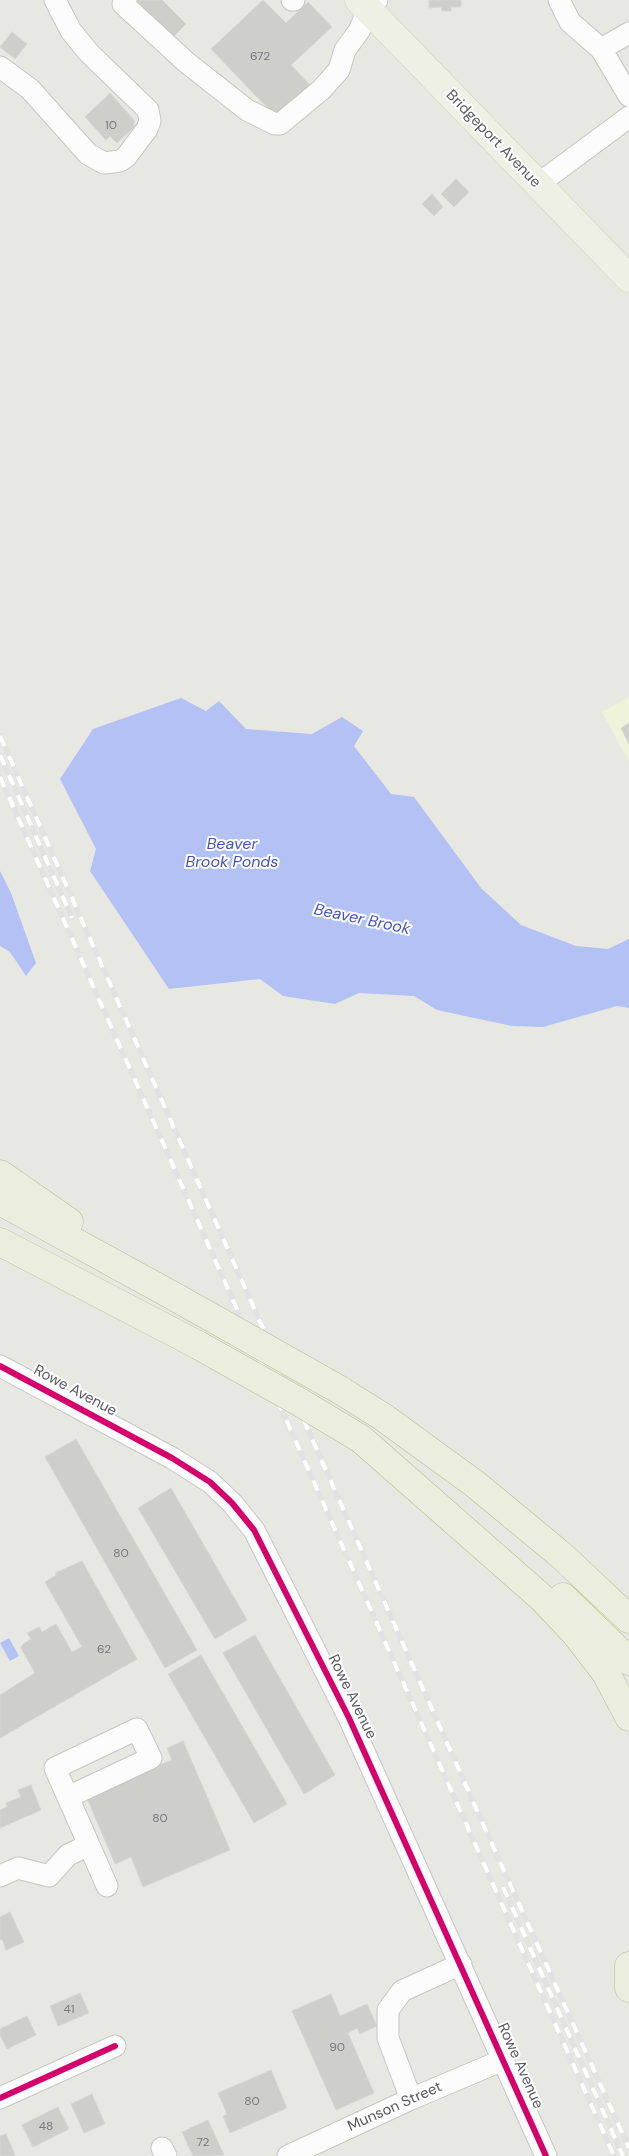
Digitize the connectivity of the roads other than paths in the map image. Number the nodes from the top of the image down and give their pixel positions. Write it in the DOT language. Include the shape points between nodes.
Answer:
graph roads {
  1 [pos="55,0"];
  2 [pos="126,0"];
  3 [pos="559,0"];
  4 [pos="368,3"];
  5 [pos="629,33"];
  6 [pos="601,49"];
  7 [pos="0,67"];
  8 [pos="629,96"];
  9 [pos="629,117"];
  10 [pos="537,185"];
  11 [pos="629,278"];
  12 [pos="0,1174"];
  13 [pos="0,1201"];
  14 [pos="0,1242"];
  15 [pos="0,1260"];
  16 [pos="169,1294"];
  17 [pos="140,1315"];
  18 [pos="0,1366"];
  19 [pos="340,1390"];
  20 [pos="361,1439"];
  21 [pos="629,1594"];
  22 [pos="629,1619"];
  23 [pos="629,1661"];
  24 [pos="629,1717"];
  25 [pos="68,1797"];
  26 [pos="89,1845"];
  27 [pos="0,1876"];
  28 [pos="107,1886"];
  29 [pos="460,1964"];
  30 [pos="629,1966"];
  31 [pos="629,1988"];
  32 [pos="115,2046"];
  33 [pos="503,2060"];
  34 [pos="0,2098"];
  35 [pos="411,2099"];
  36 [pos="288,2156"];
  37 [pos="546,2156"];
  1 -- 7 [label="street" via="71,32 89,54 148,110 148,129 126,157 104,163 88,154 30,89"];
  2 -- 4 [label="street" via="123,4 186,62 247,110 275,124 288,119 339,70 345,50 359,31"];
  3 -- 6 [label="street" via="570,22"];
  4 -- 10 [label="main road, Bridgeport Avenue"];
  5 -- 6 [label="street"];
  6 -- 8 [label="street"];
  9 -- 10 [label="street"];
  10 -- 11 [label="main road, Bridgeport Avenue"];
  12 -- 16 [label="highway"];
  13 -- 16 [label="highway"];
  14 -- 17 [label="highway"];
  15 -- 17 [label="highway"];
  16 -- 19 [label="highway, bridge"];
  17 -- 20 [label="highway, bridge"];
  18 -- 29 [label="street, Rowe Avenue" via="172,1458 210,1482 254,1530 349,1718"];
  19 -- 21 [label="highway" via="527,1507"];
  19 -- 22 [label="highway" via="475,1484 561,1555"];
  20 -- 23 [label="highway" via="492,1534"];
  20 -- 24 [label="highway" via="542,1598 575,1633 606,1674"];
  25 -- 26 [label="street"];
  26 -- 27 [label="street" via="68,1855 49,1876 18,1868"];
  26 -- 28 [label="street"];
  29 -- 33 [label="street, Rowe Avenue"];
  29 -- 35 [label="street" via="402,1991 388,2010 388,2038"];
  30 -- 31 [label="highway"];
  32 -- 34 [label="street"];
  33 -- 35 [label="street, Munson Street"];
  33 -- 37 [label="street, Rowe Avenue"];
  35 -- 36 [label="street, Munson Street"];
}
